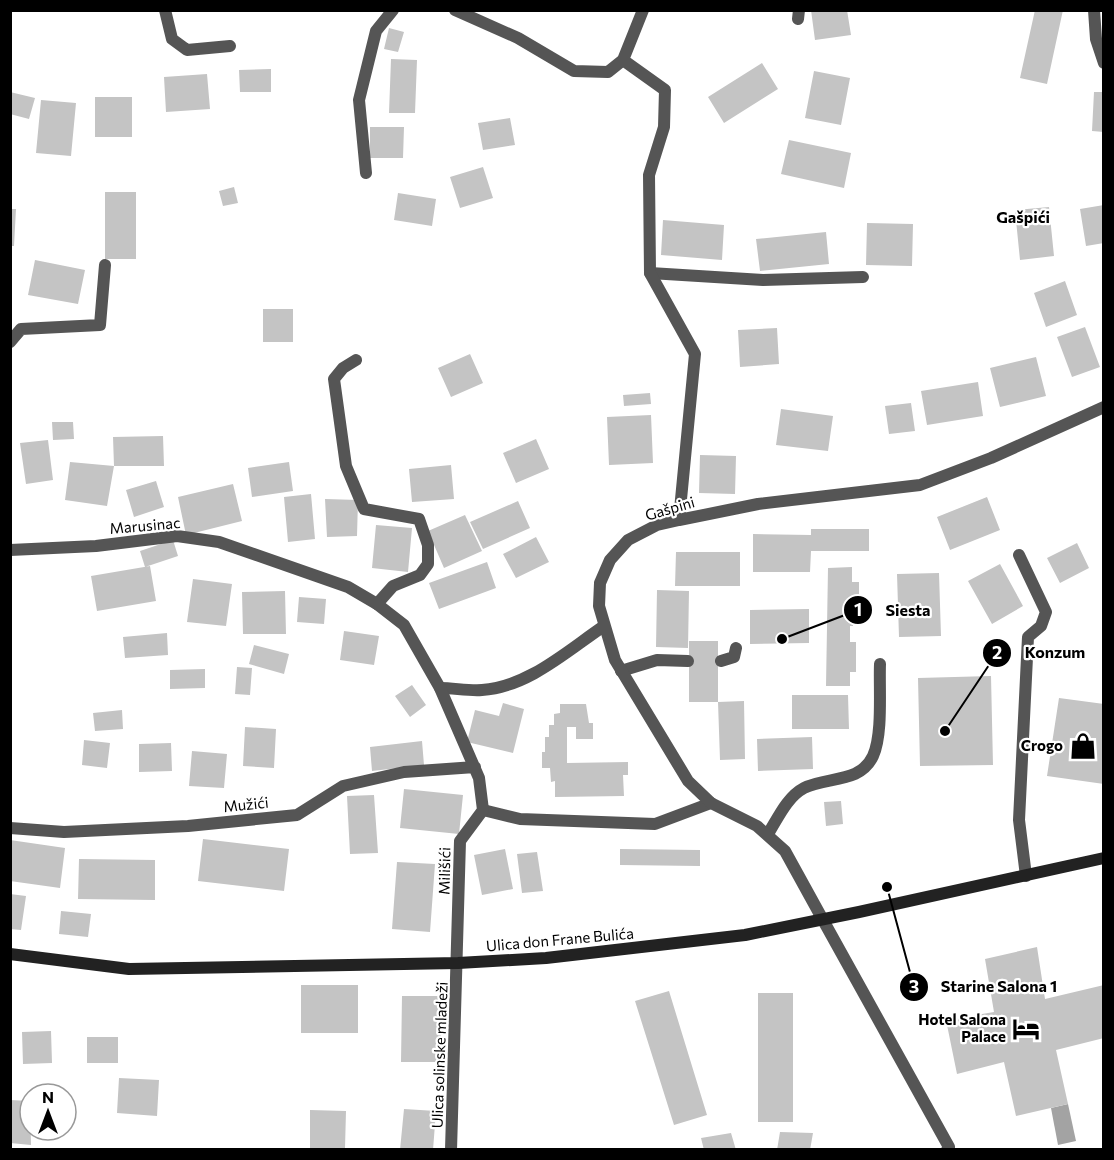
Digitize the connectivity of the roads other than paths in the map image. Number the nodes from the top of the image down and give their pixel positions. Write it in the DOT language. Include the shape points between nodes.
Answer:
graph roads {
  1 [pos="165,10"];
  2 [pos="393,10"];
  3 [pos="455,10"];
  4 [pos="643,10"];
  5 [pos="1095,10"];
  6 [pos="230,46"];
  7 [pos="623,60"];
  8 [pos="1104,63"];
  9 [pos="366,173"];
  10 [pos="105,265"];
  11 [pos="650,273"];
  12 [pos="863,277"];
  13 [pos="10,342"];
  14 [pos="356,360"];
  15 [pos="1104,406"];
  16 [pos="679,520"];
  17 [pos="10,550"];
  18 [pos="1019,555"];
  19 [pos="377,604"];
  20 [pos="604,626"];
  21 [pos="736,648"];
  22 [pos="688,661"];
  23 [pos="721,661"];
  24 [pos="880,664"];
  25 [pos="621,671"];
  26 [pos="440,688"];
  27 [pos="475,767"];
  28 [pos="711,803"];
  29 [pos="483,810"];
  30 [pos="10,828"];
  31 [pos="768,834"];
  32 [pos="1104,858"];
  33 [pos="1026,876"];
  34 [pos="823,920"];
  35 [pos="10,954"];
  36 [pos="458,963"];
  37 [pos="451,1149"];
  38 [pos="947,1149"];
  1 -- 6 [label="street" via="172,39 187,50"];
  2 -- 9 [label="street" via="376,31 359,100"];
  3 -- 7 [label="street" via="518,38 574,71 608,72"];
  4 -- 7 [label="street"];
  5 -- 8 [label="street" via="1096,39"];
  7 -- 11 [label="street" via="665,90 664,126 649,175"];
  10 -- 13 [label="street" via="100,325 21,328"];
  11 -- 12 [label="street" via="764,280"];
  11 -- 16 [label="street" via="695,354"];
  14 -- 19 [label="street" via="334,379 346,466 364,509 419,519 428,545 428,564 420,575 393,586"];
  15 -- 16 [label="street, Gašpini" via="991,458 920,485 758,504"];
  16 -- 20 [label="street, Gašpini" via="657,525 628,540 610,560 600,584 599,606"];
  17 -- 19 [label="street, Marusinac" via="96,546 177,536 219,542 348,587"];
  18 -- 33 [label="street" via="1046,612 1041,626 1028,637 1019,820"];
  19 -- 26 [label="street" via="404,625"];
  20 -- 25 [label="street, Gašpini"];
  20 -- 26 [label="street" via="532,675 515,682 483,690"];
  21 -- 23 [label="street" via="734,657"];
  22 -- 25 [label="street" via="657,660"];
  24 -- 31 [label="street" via="877,744 872,758 861,772 805,787 790,799"];
  25 -- 28 [label="street, Gašpini" via="688,781"];
  26 -- 27 [label="street"];
  27 -- 29 [label="street"];
  27 -- 30 [label="street, Mužići" via="404,772 343,786 297,815 86,831"];
  28 -- 29 [label="street" via="655,824 520,819"];
  28 -- 31 [label="street, Gašpini"];
  29 -- 36 [label="street, Milišići" via="460,841"];
  31 -- 34 [label="street, Gašpini" via="785,851"];
  32 -- 33 [label="street, Ulica don Frane Bulića"];
  33 -- 34 [label="street, Ulica don Frane Bulića"];
  34 -- 36 [label="street, Ulica don Frane Bulića" via="745,935 624,950"];
  34 -- 38 [label="street, Gašpini"];
  35 -- 36 [label="street, Ulica don Frane Bulića" via="129,969"];
  36 -- 37 [label="street, Ulica solinske mladeži"];
}
